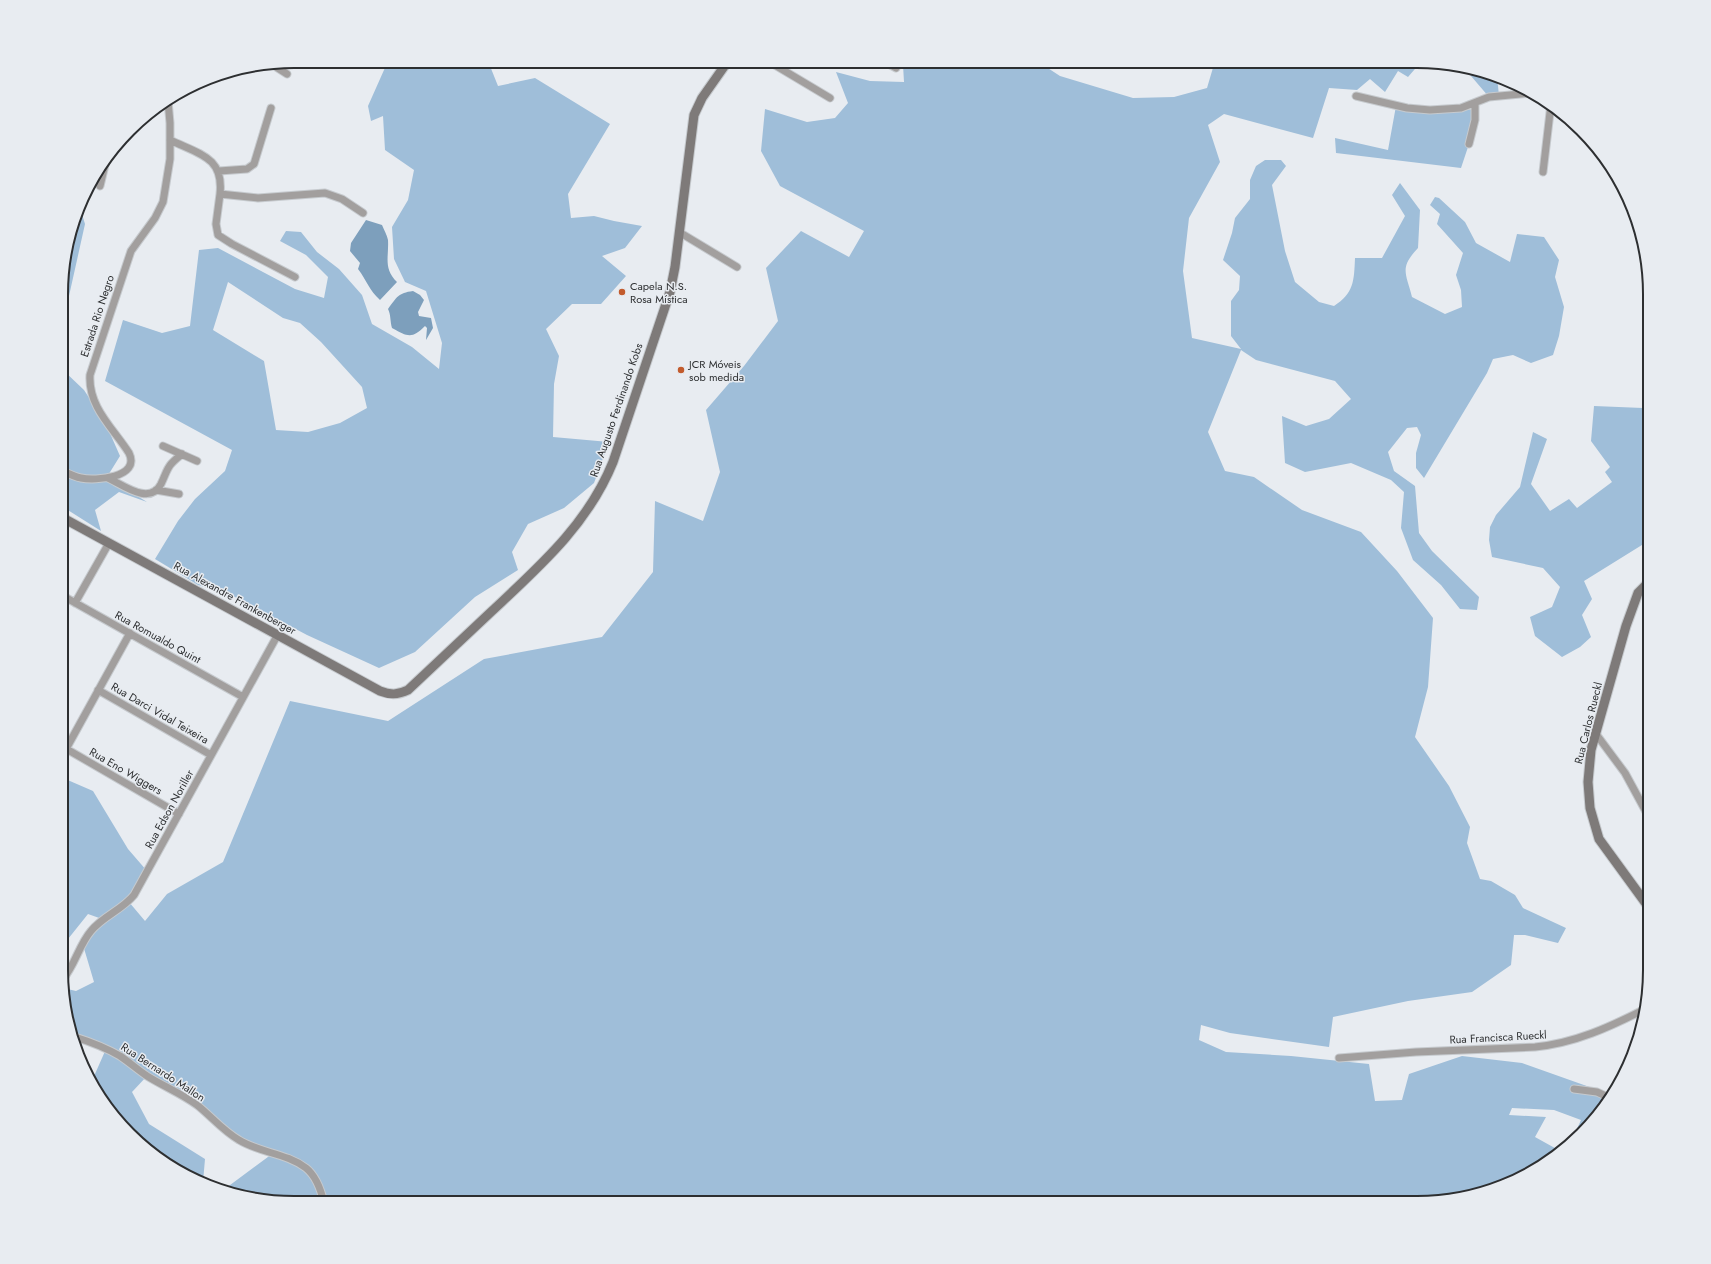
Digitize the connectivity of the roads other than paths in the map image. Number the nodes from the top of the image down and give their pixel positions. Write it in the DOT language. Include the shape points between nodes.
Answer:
graph roads {
  1 [pos="278,68"];
  2 [pos="723,68"];
  3 [pos="780,68"];
  4 [pos="287,74"];
  5 [pos="1522,94"];
  6 [pos="1356,96"];
  7 [pos="830,98"];
  8 [pos="1475,103"];
  9 [pos="168,106"];
  10 [pos="271,108"];
  11 [pos="1550,111"];
  12 [pos="170,140"];
  13 [pos="1469,144"];
  14 [pos="219,171"];
  15 [pos="1543,172"];
  16 [pos="103,173"];
  17 [pos="100,186"];
  18 [pos="220,194"];
  19 [pos="363,213"];
  20 [pos="679,232"];
  21 [pos="736,267"];
  22 [pos="295,277"];
  23 [pos="162,446"];
  24 [pos="182,454"];
  25 [pos="197,461"];
  26 [pos="68,474"];
  27 [pos="108,478"];
  28 [pos="156,490"];
  29 [pos="179,494"];
  30 [pos="68,521"];
  31 [pos="109,543"];
  32 [pos="1643,587"];
  33 [pos="68,598"];
  34 [pos="75,602"];
  35 [pos="130,633"];
  36 [pos="277,636"];
  37 [pos="98,690"];
  38 [pos="396,694"];
  39 [pos="243,697"];
  40 [pos="1596,734"];
  41 [pos="68,741"];
  42 [pos="68,750"];
  43 [pos="211,755"];
  44 [pos="1643,806"];
  45 [pos="179,814"];
  46 [pos="1643,900"];
  47 [pos="68,973"];
  48 [pos="1639,1012"];
  49 [pos="79,1038"];
  50 [pos="1339,1058"];
  51 [pos="1574,1089"];
  52 [pos="1605,1096"];
  53 [pos="323,1196"];
  1 -- 4 [label="street"];
  2 -- 20 [label="street, Rua Augusto Ferdinando Kobs" via="694,114"];
  3 -- 7 [label="street"];
  5 -- 8 [label="street" via="1489,97"];
  6 -- 8 [label="street" via="1420,110 1454,109"];
  8 -- 13 [label="street" via="1475,120"];
  9 -- 12 [label="street, Estrada Rio Negro"];
  10 -- 14 [label="street" via="254,164 247,169"];
  11 -- 15 [label="street"];
  12 -- 14 [label="street" via="213,162"];
  12 -- 27 [label="street, Estrada Rio Negro" via="168,177 163,202 155,218 131,251 90,375 96,404 131,458 127,470"];
  14 -- 18 [label="street"];
  16 -- 17 [label="street"];
  18 -- 19 [label="street" via="258,198 325,193 342,199"];
  18 -- 22 [label="street" via="216,224 218,235"];
  20 -- 21 [label="street"];
  20 -- 38 [label="street, Rua Augusto Ferdinando Kobs" via="667,304 613,462 589,509 568,535 509,595 408,690"];
  23 -- 24 [label="street"];
  24 -- 25 [label="street"];
  24 -- 28 [label="street" via="170,464"];
  26 -- 27 [label="street, Estrada Rio Negro" via="80,478"];
  27 -- 28 [label="street" via="135,492 147,494"];
  28 -- 29 [label="street"];
  30 -- 31 [label="street, Rua Alexandre Frankenberger"];
  31 -- 34 [label="street"];
  31 -- 36 [label="street, Rua Alexandre Frankenberger"];
  32 -- 40 [label="street, Rua Carlos Rueckl" via="1634,602"];
  33 -- 34 [label="street, Rua Romualdo Quint"];
  34 -- 35 [label="street, Rua Romualdo Quint"];
  35 -- 37 [label="street"];
  35 -- 39 [label="street, Rua Romualdo Quint"];
  36 -- 38 [label="street, Rua Alexandre Frankenberger" via="380,691"];
  36 -- 39 [label="street, Rua Edson Noriller"];
  37 -- 41 [label="street"];
  37 -- 43 [label="street, Rua Darci Vidal Teixeira"];
  39 -- 43 [label="street, Rua Edson Noriller"];
  40 -- 44 [label="street" via="1625,773"];
  40 -- 46 [label="street, Rua Carlos Rueckl" via="1588,782 1592,820 1605,848"];
  42 -- 45 [label="street, Rua Eno Wiggers"];
  43 -- 45 [label="street, Rua Edson Noriller"];
  45 -- 47 [label="street, Rua Edson Noriller" via="134,895 90,932"];
  48 -- 50 [label="street, Rua Francisca Rueckl" via="1599,1031 1551,1046"];
  49 -- 53 [label="street, Rua Bernardo Mallon" via="122,1057 146,1076 196,1105 240,1141 302,1166 315,1178"];
  51 -- 52 [label="street"];
}
